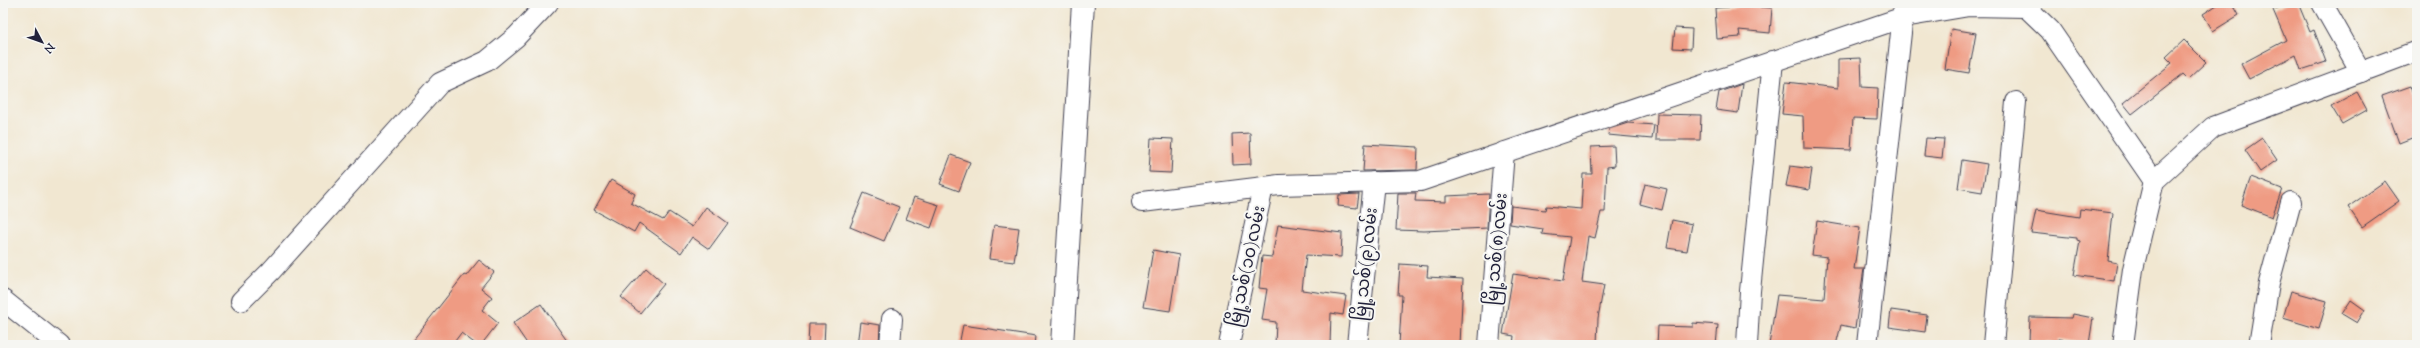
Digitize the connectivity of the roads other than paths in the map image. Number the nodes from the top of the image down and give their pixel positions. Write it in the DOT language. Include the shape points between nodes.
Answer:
graph roads {
  1 [pos="548,3"];
  2 [pos="1084,3"];
  3 [pos="2322,3"];
  4 [pos="1904,10"];
  5 [pos="2417,51"];
  6 [pos="1773,61"];
  7 [pos="2361,72"];
  8 [pos="2016,102"];
  9 [pos="1504,152"];
  10 [pos="2154,181"];
  11 [pos="1374,182"];
  12 [pos="1263,187"];
  13 [pos="1142,202"];
  14 [pos="2291,202"];
  15 [pos="3,300"];
  16 [pos="241,301"];
  17 [pos="892,318"];
  18 [pos="59,345"];
  19 [pos="890,345"];
  20 [pos="1062,345"];
  21 [pos="1229,345"];
  22 [pos="1357,345"];
  23 [pos="1489,345"];
  24 [pos="1748,345"];
  25 [pos="1867,345"];
  26 [pos="1993,345"];
  27 [pos="2123,345"];
  28 [pos="2258,345"];
  1 -- 16 [label="street" via="516,37 487,61 440,83"];
  2 -- 20 [label="highway"];
  3 -- 7 [label="street"];
  4 -- 6 [label="street"];
  4 -- 10 [label="street" via="1969,6 2026,7 2050,30"];
  4 -- 25 [label="street"];
  5 -- 7 [label="street"];
  6 -- 9 [label="street"];
  6 -- 24 [label="street" via="1750,291"];
  7 -- 10 [label="street" via="2213,127"];
  8 -- 26 [label="street"];
  9 -- 11 [label="street" via="1420,181"];
  9 -- 23 [label="street, မြို့သစ်(၈)လမ်း"];
  10 -- 27 [label="street" via="2133,269"];
  11 -- 12 [label="street"];
  11 -- 22 [label="street, မြို့သစ်(၉)လမ်း"];
  12 -- 13 [label="street"];
  12 -- 21 [label="street, မြို့သစ်(၁၀)လမ်း"];
  14 -- 28 [label="street" via="2268,283"];
  15 -- 18 [label="street"];
  17 -- 19 [label="street"];
}
